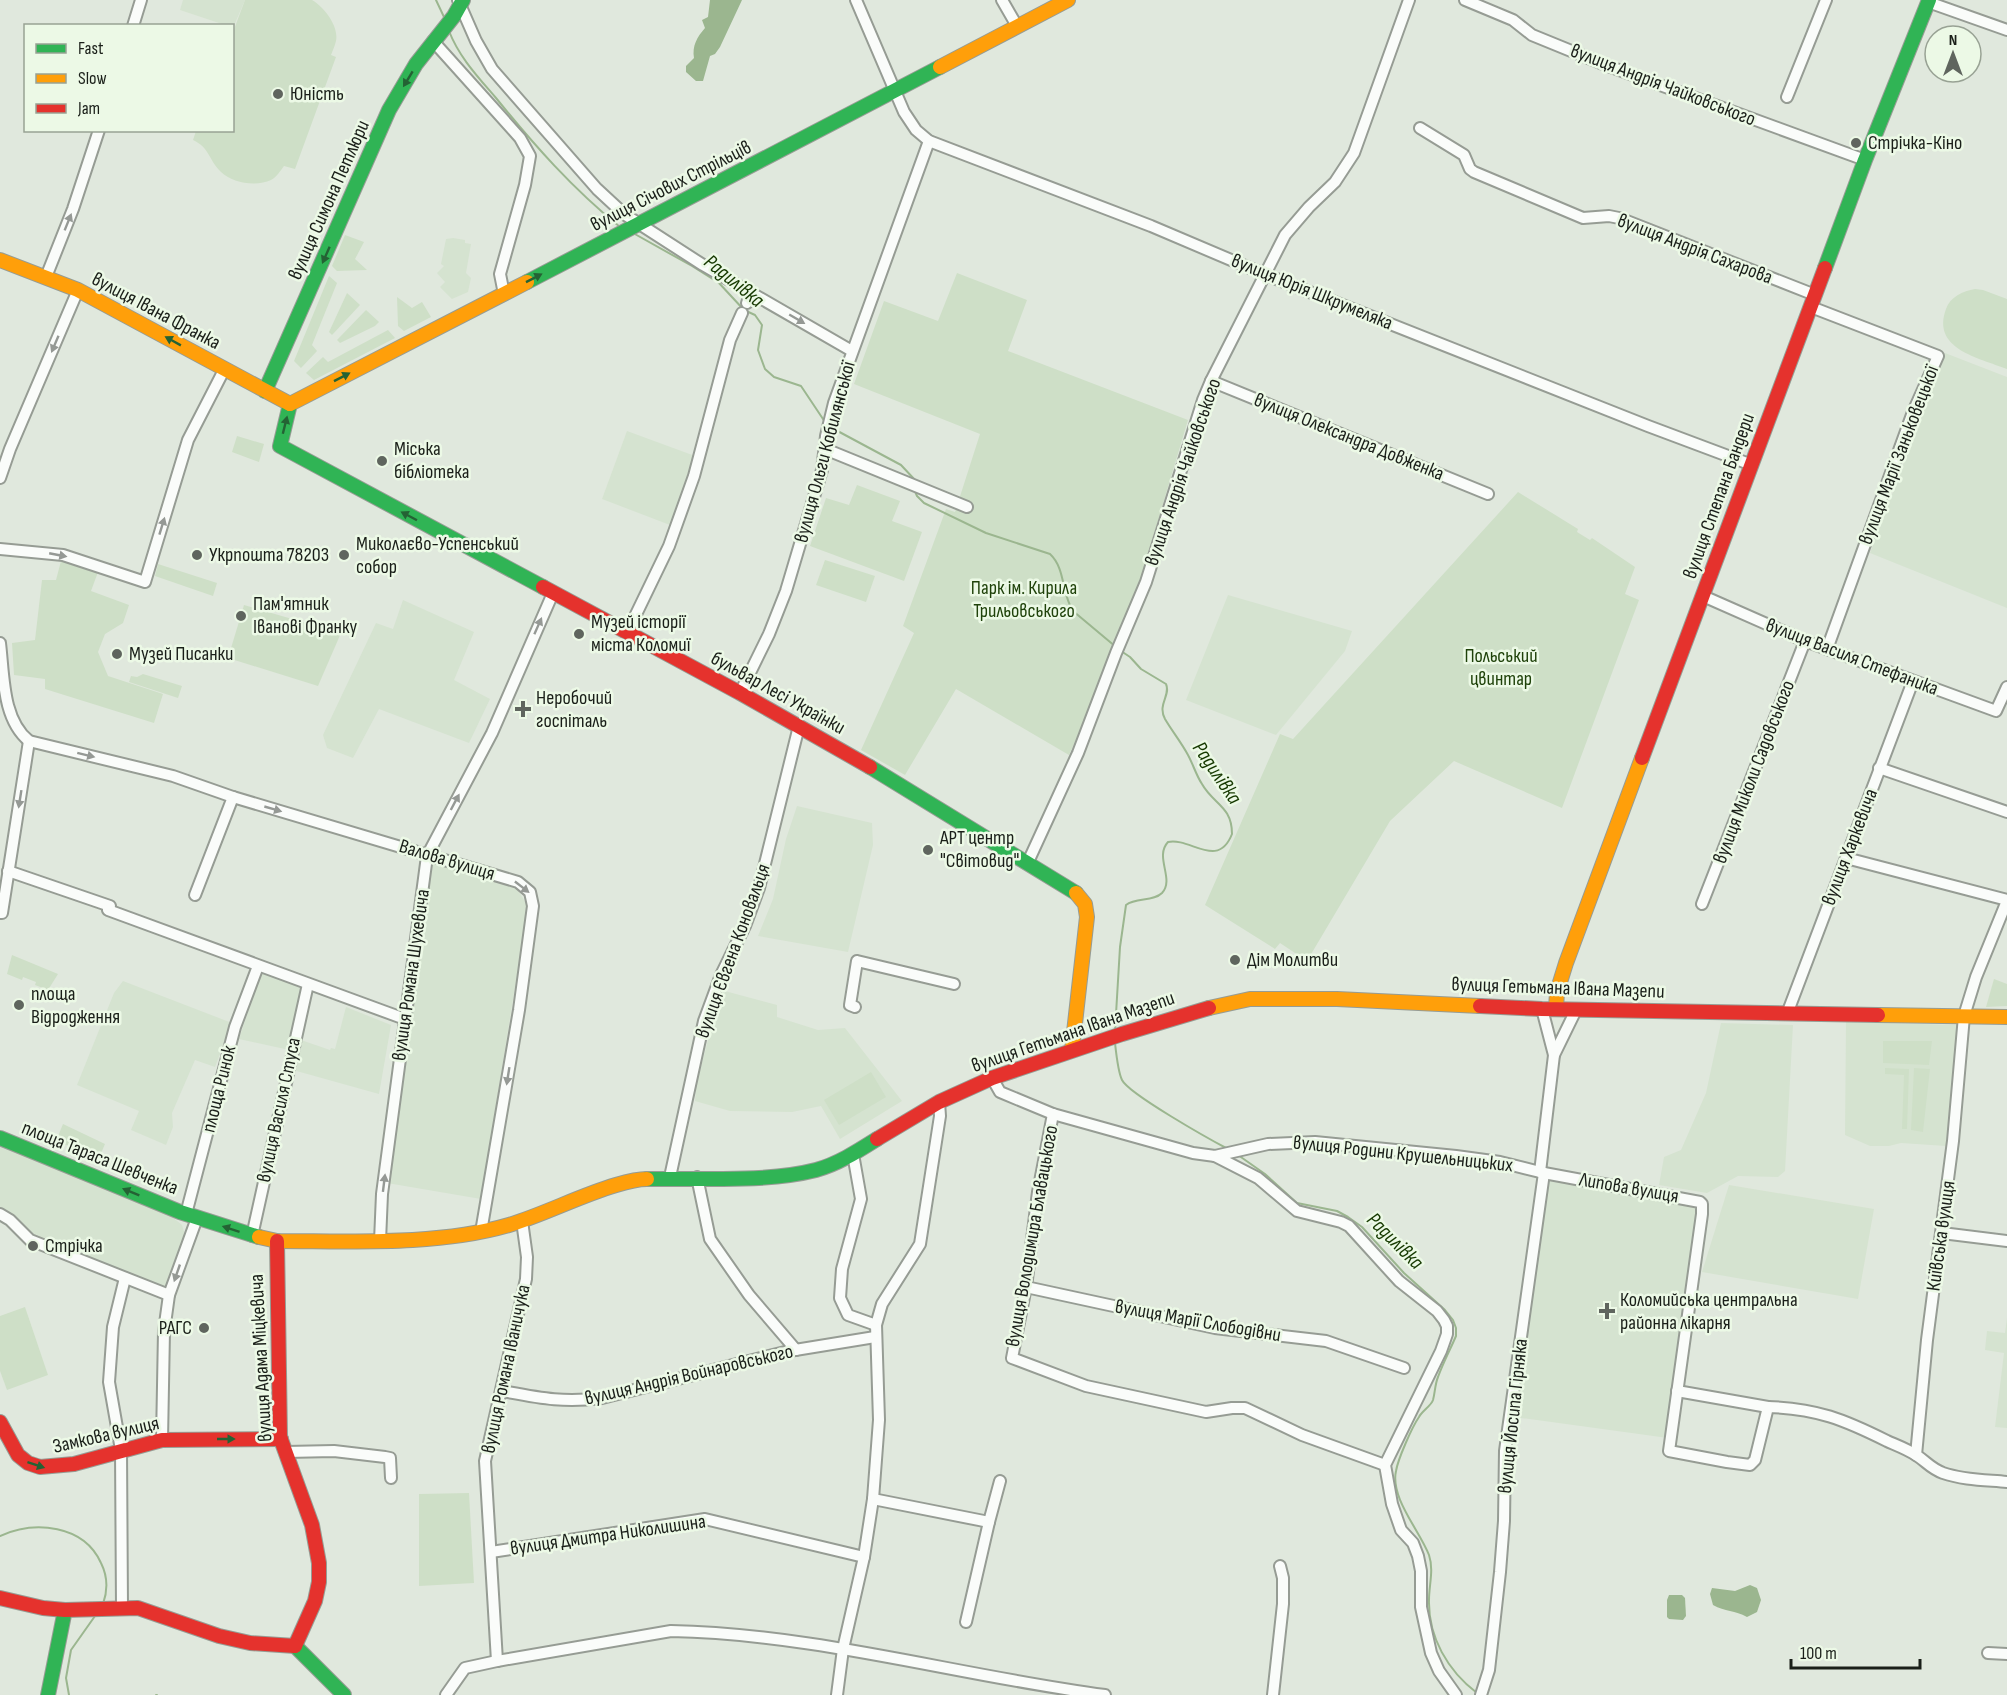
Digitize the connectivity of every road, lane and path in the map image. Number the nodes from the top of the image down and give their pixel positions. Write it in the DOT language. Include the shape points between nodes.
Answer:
graph roads {
  1 [pos="141,0"];
  2 [pos="856,0"];
  3 [pos="1002,0"];
  4 [pos="1068,0"];
  5 [pos="1409,0"];
  6 [pos="1465,0"];
  7 [pos="1826,0"];
  8 [pos="1929,1"];
  9 [pos="459,5"];
  10 [pos="134,24"];
  11 [pos="1017,26"];
  12 [pos="2007,30"];
  13 [pos="437,36"];
  14 [pos="894,92"];
  15 [pos="1787,97"];
  16 [pos="1420,128"];
  17 [pos="98,132"];
  18 [pos="929,141"];
  19 [pos="1865,160"];
  20 [pos="631,228"];
  21 [pos="0,260"];
  22 [pos="1264,274"];
  23 [pos="46,277"];
  24 [pos="78,290"];
  25 [pos="752,292"];
  26 [pos="504,294"];
  27 [pos="1813,301"];
  28 [pos="852,351"];
  29 [pos="224,370"];
  30 [pos="1211,381"];
  31 [pos="265,391"];
  32 [pos="290,404"];
  33 [pos="825,449"];
  34 [pos="1752,465"];
  35 [pos="0,478"];
  36 [pos="1488,494"];
  37 [pos="967,507"];
  38 [pos="0,549"];
  39 [pos="553,593"];
  40 [pos="1703,596"];
  41 [pos="627,633"];
  42 [pos="1805,641"];
  43 [pos="0,643"];
  44 [pos="1827,649"];
  45 [pos="1913,681"];
  46 [pos="2007,687"];
  47 [pos="740,693"];
  48 [pos="799,726"];
  49 [pos="29,741"];
  50 [pos="1879,768"];
  51 [pos="233,798"];
  52 [pos="2007,812"];
  53 [pos="428,854"];
  54 [pos="1846,858"];
  55 [pos="1028,862"];
  56 [pos="8,871"];
  57 [pos="195,895"];
  58 [pos="2007,900"];
  59 [pos="1702,904"];
  60 [pos="1,913"];
  61 [pos="258,966"];
  62 [pos="308,984"];
  63 [pos="954,984"];
  64 [pos="855,1007"];
  65 [pos="1549,1009"];
  66 [pos="1576,1010"];
  67 [pos="1787,1014"];
  68 [pos="1964,1016"];
  69 [pos="2007,1017"];
  70 [pos="405,1019"];
  71 [pos="1072,1050"];
  72 [pos="1554,1055"];
  73 [pos="992,1078"];
  74 [pos="939,1102"];
  75 [pos="1053,1114"];
  76 [pos="0,1138"];
  77 [pos="853,1154"];
  78 [pos="1215,1156"];
  79 [pos="1542,1172"];
  80 [pos="670,1177"];
  81 [pos="697,1177"];
  82 [pos="0,1214"];
  83 [pos="191,1216"];
  84 [pos="522,1221"];
  85 [pos="481,1232"];
  86 [pos="1942,1233"];
  87 [pos="252,1236"];
  88 [pos="277,1240"];
  89 [pos="380,1241"];
  90 [pos="2007,1241"];
  91 [pos="125,1278"];
  92 [pos="1026,1287"];
  93 [pos="169,1295"];
  94 [pos="876,1325"];
  95 [pos="875,1337"];
  96 [pos="796,1350"];
  97 [pos="1404,1368"];
  98 [pos="502,1391"];
  99 [pos="1677,1391"];
  100 [pos="1768,1407"];
  101 [pos="0,1422"];
  102 [pos="162,1440"];
  103 [pos="283,1445"];
  104 [pos="121,1450"];
  105 [pos="1916,1455"];
  106 [pos="1385,1465"];
  107 [pos="391,1478"];
  108 [pos="1000,1481"];
  109 [pos="2007,1482"];
  110 [pos="873,1498"];
  111 [pos="989,1521"];
  112 [pos="491,1552"];
  113 [pos="864,1557"];
  114 [pos="1280,1566"];
  115 [pos="0,1598"];
  116 [pos="122,1608"];
  117 [pos="65,1610"];
  118 [pos="966,1622"];
  119 [pos="296,1646"];
  120 [pos="843,1649"];
  121 [pos="1988,1653"];
  122 [pos="2007,1654"];
  123 [pos="497,1661"];
  124 [pos="1482,1692"];
  125 [pos="48,1695"];
  126 [pos="344,1695"];
  127 [pos="446,1695"];
  128 [pos="837,1695"];
  129 [pos="1105,1695"];
  130 [pos="1273,1695"];
  131 [pos="1456,1695"];
  1 -- 10 [label="street"];
  2 -- 14 [label="street, вулиця Юрія Шкрумеляка"];
  3 -- 11 [label="street"];
  4 -- 11 [label="street, вулиця Січових Стрільців"];
  5 -- 22 [label="street, вулиця Андрія Чайковського" via="1354,153 1335,182 1285,235"];
  6 -- 19 [label="street, вулиця Андрія Чайковського" via="1513,21 1542,40"];
  7 -- 15 [label="street"];
  8 -- 12 [label="street"];
  8 -- 19 [label="street, вулиця Степана Бандери"];
  9 -- 13 [label="street, вулиця Симона Петлюри"];
  9 -- 20 [label="street" via="492,69 597,189 624,214"];
  11 -- 14 [label="street, вулиця Січових Стрільців"];
  13 -- 26 [label="street" via="520,138 530,156 500,274"];
  13 -- 31 [label="street, вулиця Симона Петлюри, one-way" via="389,110"];
  14 -- 18 [label="street, вулиця Юрія Шкрумеляка" via="916,130"];
  14 -- 20 [label="street, вулиця Січових Стрільців"];
  16 -- 27 [label="street, вулиця Андрія Сахарова" via="1464,155 1474,172 1583,218 1619,218"];
  23 -- 17 [label="street, one-way"];
  18 -- 22 [label="street, вулиця Юрія Шкрумеляка"];
  18 -- 28 [label="street, вулиця Ольги Кобилянської"];
  19 -- 27 [label="street, вулиця Степана Бандери"];
  20 -- 25 [label="street"];
  26 -- 20 [label="street, вулиця Січових Стрільців, one-way"];
  21 -- 23 [label="street, вулиця Івана Франка"];
  22 -- 30 [label="street, вулиця Андрія Чайковського"];
  22 -- 34 [label="street, вулиця Юрія Шкрумеляка"];
  23 -- 24 [label="street, вулиця Івана Франка"];
  29 -- 24 [label="street, вулиця Івана Франка, one-way"];
  24 -- 35 [label="street, one-way"];
  25 -- 28 [label="street, one-way"];
  25 -- 41 [label="street" via="730,340 694,476 669,546"];
  32 -- 26 [label="street, вулиця Січових Стрільців, one-way"];
  27 -- 34 [label="street, вулиця Степана Бандери"];
  27 -- 44 [label="street, вулиця Марії Заньковецької" via="1938,356 1913,412"];
  28 -- 33 [label="street, вулиця Ольги Кобилянської" via="828,425"];
  29 -- 31 [label="street, вулиця Івана Франка"];
  38 -- 29 [label="street, one-way" via="63,555 145,582 188,440"];
  30 -- 36 [label="street, вулиця Олександра Довженка"];
  30 -- 55 [label="street, вулиця Андрія Чайковського" via="1146,582 1078,753"];
  31 -- 32 [label="street, вулиця Івана Франка"];
  39 -- 32 [label="street, бульвар Лесі Українки, one-way" via="280,446"];
  33 -- 37 [label="street"];
  33 -- 47 [label="street, вулиця Ольги Кобилянської" via="786,591"];
  34 -- 40 [label="street, вулиця Степана Бандери"];
  39 -- 41 [label="street, бульвар Лесі Українки"];
  53 -- 39 [label="street, вулиця Романа Шухевича, one-way" via="492,733"];
  40 -- 42 [label="street, вулиця Василя Стефаника"];
  40 -- 65 [label="street, вулиця Степана Бандери"];
  41 -- 47 [label="street, бульвар Лесі Українки"];
  42 -- 44 [label="street, вулиця Василя Стефаника"];
  42 -- 59 [label="street, вулиця Миколи Садовського"];
  43 -- 49 [label="street" via="12,718"];
  44 -- 45 [label="street, вулиця Василя Стефаника"];
  45 -- 46 [label="street, вулиця Василя Стефаника" via="1996,711"];
  45 -- 50 [label="street, вулиця Харкевича"];
  47 -- 48 [label="street, бульвар Лесі Українки"];
  48 -- 55 [label="street, бульвар Лесі Українки"];
  48 -- 80 [label="street, вулиця Євгена Коновальця" via="759,888 704,1021"];
  49 -- 51 [label="street, Валова вулиця, one-way" via="173,776"];
  49 -- 56 [label="street, one-way"];
  50 -- 52 [label="street"];
  50 -- 54 [label="street, вулиця Харкевича"];
  51 -- 53 [label="street, Валова вулиця, one-way"];
  51 -- 57 [label="street"];
  53 -- 70 [label="street, вулиця Романа Шухевича"];
  53 -- 85 [label="street, Валова вулиця, one-way" via="518,882 530,892 533,906"];
  54 -- 58 [label="street"];
  54 -- 67 [label="street, вулиця Харкевича"];
  55 -- 71 [label="street, бульвар Лесі Українки" via="1077,894 1086,909"];
  56 -- 60 [label="street"];
  56 -- 61 [label="street"];
  58 -- 68 [label="street, Київська вулиця"];
  61 -- 62 [label="street"];
  61 -- 83 [label="street, площа Ринок" via="235,1027"];
  62 -- 70 [label="street"];
  62 -- 87 [label="street, вулиця Василя Стуса"];
  63 -- 64 [label="street" via="857,961 850,1005"];
  65 -- 66 [label="street, вулиця Гетьмана Івана Мазепи"];
  65 -- 71 [label="street, вулиця Гетьмана Івана Мазепи" via="1250,999 1191,1012"];
  65 -- 72 [label="street"];
  66 -- 67 [label="street, вулиця Гетьмана Івана Мазепи"];
  66 -- 72 [label="street"];
  67 -- 68 [label="street, вулиця Гетьмана Івана Мазепи"];
  68 -- 69 [label="street, вулиця Гетьмана Івана Мазепи"];
  68 -- 86 [label="street, Київська вулиця"];
  89 -- 70 [label="street, вулиця Романа Шухевича, one-way" via="382,1194"];
  71 -- 73 [label="street, вулиця Гетьмана Івана Мазепи"];
  72 -- 79 [label="street, вулиця Йосипа Гірняка"];
  73 -- 74 [label="street, вулиця Гетьмана Івана Мазепи"];
  73 -- 75 [label="street, вулиця Родини Крушельницьких" via="1000,1092"];
  74 -- 77 [label="street, вулиця Гетьмана Івана Мазепи"];
  74 -- 94 [label="street" via="920,1244 882,1304"];
  75 -- 78 [label="street, вулиця Родини Крушельницьких"];
  75 -- 92 [label="street, вулиця Володимира Блавацького"];
  83 -- 76 [label="street, площа Тараса Шевченка, one-way"];
  77 -- 81 [label="street, вулиця Гетьмана Івана Мазепи" via="823,1168 795,1174"];
  77 -- 94 [label="street" via="861,1199 842,1269 840,1298 848,1315"];
  78 -- 79 [label="street, вулиця Родини Крушельницьких" via="1284,1143 1315,1142 1464,1157"];
  78 -- 106 [label="street" via="1258,1178 1296,1210 1349,1226 1399,1281 1444,1320 1446,1341"];
  79 -- 99 [label="street, Липова вулиця" via="1702,1204"];
  79 -- 124 [label="street, вулиця Йосипа Гірняка" via="1505,1451 1500,1572 1489,1670"];
  80 -- 81 [label="street, вулиця Гетьмана Івана Мазепи"];
  80 -- 84 [label="street, вулиця Гетьмана Івана Мазепи" via="610,1186"];
  81 -- 96 [label="street" via="710,1239 749,1295"];
  82 -- 91 [label="street" via="30,1240"];
  87 -- 83 [label="street, вулиця Гетьмана Івана Мазепи, one-way"];
  83 -- 93 [label="street, площа Ринок, one-way"];
  84 -- 85 [label="street, вулиця Гетьмана Івана Мазепи"];
  84 -- 98 [label="street, вулиця Романа Іваничука" via="526,1279"];
  85 -- 89 [label="street, вулиця Гетьмана Івана Мазепи"];
  86 -- 90 [label="street"];
  86 -- 105 [label="street, Київська вулиця"];
  87 -- 88 [label="street, вулиця Гетьмана Івана Мазепи"];
  88 -- 89 [label="street, вулиця Гетьмана Івана Мазепи"];
  88 -- 103 [label="street, вулиця Адама Міцкевича"];
  91 -- 93 [label="street"];
  91 -- 104 [label="street" via="113,1327 109,1382"];
  92 -- 97 [label="street, вулиця Марії Слободівни" via="1215,1328 1326,1341"];
  92 -- 106 [label="street, вулиця Володимира Блавацького" via="1012,1358 1086,1386 1206,1412 1245,1408"];
  93 -- 102 [label="street, площа Ринок" via="164,1331"];
  94 -- 95 [label="street"];
  95 -- 96 [label="street, вулиця Андрія Войнаровського"];
  95 -- 110 [label="street" via="879,1420"];
  96 -- 98 [label="street, вулиця Андрія Войнаровського" via="593,1399 549,1400"];
  98 -- 112 [label="street, вулиця Романа Іваничука" via="485,1461"];
  99 -- 100 [label="street"];
  99 -- 100 [label="street, Липова вулиця" via="1669,1451 1727,1462 1750,1465 1755,1460"];
  100 -- 105 [label="street" via="1796,1407 1839,1418"];
  101 -- 104 [label="street, Замкова вулиця, one-way" via="13,1449 39,1468 64,1466"];
  102 -- 103 [label="street, Замкова вулиця, one-way"];
  102 -- 104 [label="street, Замкова вулиця"];
  103 -- 107 [label="street" via="390,1458"];
  103 -- 119 [label="street, вулиця Адама Міцкевича" via="320,1556 317,1596"];
  104 -- 116 [label="street"];
  105 -- 109 [label="street" via="1930,1468 1946,1474"];
  106 -- 131 [label="street" via="1401,1530 1418,1556 1421,1607 1431,1653"];
  108 -- 111 [label="street"];
  110 -- 111 [label="street"];
  110 -- 113 [label="street"];
  111 -- 118 [label="street"];
  112 -- 113 [label="street, вулиця Дмитра Николишина" via="705,1518"];
  112 -- 123 [label="street, вулиця Романа Іваничука"];
  113 -- 120 [label="street"];
  114 -- 130 [label="street" via="1283,1604"];
  115 -- 117 [label="street"];
  116 -- 117 [label="street"];
  116 -- 119 [label="street" via="138,1608 250,1643"];
  117 -- 125 [label="street"];
  119 -- 126 [label="street"];
  120 -- 123 [label="street" via="808,1642 666,1632"];
  120 -- 128 [label="street"];
  120 -- 129 [label="street"];
  121 -- 122 [label="street"];
  123 -- 127 [label="street" via="465,1668"];
}
